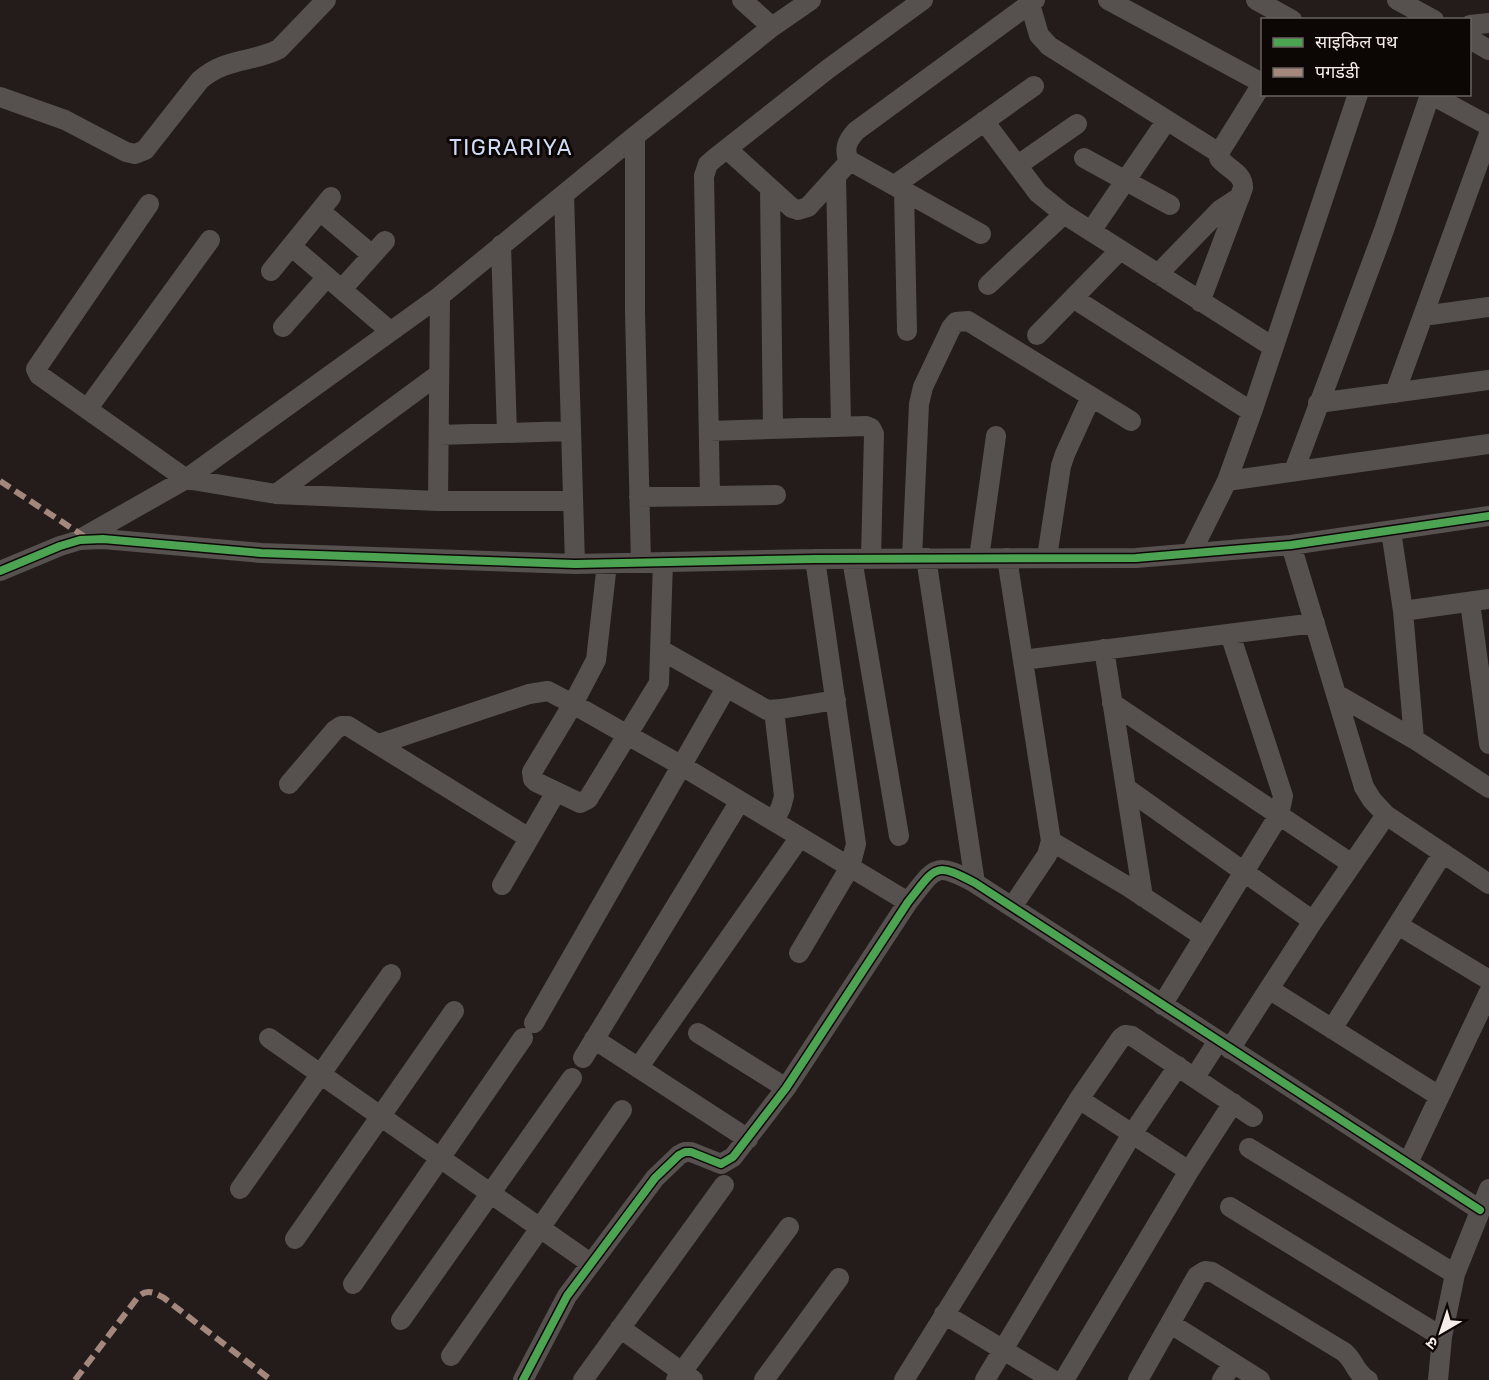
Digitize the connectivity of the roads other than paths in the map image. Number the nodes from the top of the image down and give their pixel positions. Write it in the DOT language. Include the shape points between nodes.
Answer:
graph roads {
  1 [pos="326,0"];
  2 [pos="742,0"];
  3 [pos="811,0"];
  4 [pos="923,0"];
  5 [pos="1108,0"];
  6 [pos="1397,0"];
  7 [pos="1260,1"];
  8 [pos="1032,2"];
  9 [pos="1289,18"];
  10 [pos="1430,18"];
  11 [pos="1489,22"];
  12 [pos="1471,25"];
  13 [pos="772,27"];
  14 [pos="1471,40"];
  15 [pos="1489,50"];
  16 [pos="1261,83"];
  17 [pos="1034,86"];
  18 [pos="1261,87"];
  19 [pos="1357,96"];
  20 [pos="1430,96"];
  21 [pos="1432,96"];
  22 [pos="0,97"];
  23 [pos="1167,120"];
  24 [pos="984,121"];
  25 [pos="1077,124"];
  26 [pos="1489,126"];
  27 [pos="1489,134"];
  28 [pos="635,136"];
  29 [pos="727,149"];
  30 [pos="1220,153"];
  31 [pos="1084,158"];
  32 [pos="1017,165"];
  33 [pos="842,170"];
  34 [pos="1126,181"];
  35 [pos="770,188"];
  36 [pos="900,188"];
  37 [pos="564,194"];
  38 [pos="1240,197"];
  39 [pos="149,204"];
  40 [pos="1170,205"];
  41 [pos="1064,214"];
  42 [pos="1091,231"];
  43 [pos="981,234"];
  44 [pos="210,240"];
  45 [pos="501,245"];
  46 [pos="291,246"];
  47 [pos="1120,250"];
  48 [pos="271,271"];
  49 [pos="1158,274"];
  50 [pos="334,283"];
  51 [pos="988,285"];
  52 [pos="440,296"];
  53 [pos="1073,298"];
  54 [pos="1200,302"];
  55 [pos="1489,307"];
  56 [pos="1423,316"];
  57 [pos="283,327"];
  58 [pos="390,331"];
  59 [pos="906,331"];
  60 [pos="1037,335"];
  61 [pos="1274,347"];
  62 [pos="439,374"];
  63 [pos="1489,380"];
  64 [pos="1395,393"];
  65 [pos="1091,397"];
  66 [pos="1318,403"];
  67 [pos="88,408"];
  68 [pos="1251,412"];
  69 [pos="1131,421"];
  70 [pos="841,426"];
  71 [pos="773,429"];
  72 [pos="571,431"];
  73 [pos="709,432"];
  74 [pos="507,433"];
  75 [pos="439,435"];
  76 [pos="996,436"];
  77 [pos="1489,444"];
  78 [pos="1294,471"];
  79 [pos="186,479"];
  80 [pos="1227,481"];
  81 [pos="276,495"];
  82 [pos="777,495"];
  83 [pos="710,496"];
  84 [pos="639,497"];
  85 [pos="438,501"];
  86 [pos="573,501"];
  87 [pos="1489,516"];
  88 [pos="1391,531"];
  89 [pos="80,540"];
  90 [pos="1291,544"];
  91 [pos="1191,553"];
  92 [pos="1047,557"];
  93 [pos="919,558"];
  94 [pos="979,558"];
  95 [pos="1007,558"];
  96 [pos="815,559"];
  97 [pos="862,559"];
  98 [pos="663,562"];
  99 [pos="641,563"];
  100 [pos="575,564"];
  101 [pos="607,564"];
  102 [pos="0,570"];
  103 [pos="1479,601"];
  104 [pos="1403,611"];
  105 [pos="1315,623"];
  106 [pos="1230,634"];
  107 [pos="1104,649"];
  108 [pos="661,650"];
  109 [pos="1023,660"];
  110 [pos="1484,671"];
  111 [pos="726,688"];
  112 [pos="1336,694"];
  113 [pos="836,700"];
  114 [pos="1112,703"];
  115 [pos="573,704"];
  116 [pos="774,710"];
  117 [pos="629,734"];
  118 [pos="1414,740"];
  119 [pos="379,744"];
  120 [pos="1489,744"];
  121 [pos="682,766"];
  122 [pos="289,784"];
  123 [pos="1126,788"];
  124 [pos="1489,788"];
  125 [pos="556,792"];
  126 [pos="740,801"];
  127 [pos="1279,815"];
  128 [pos="1386,815"];
  129 [pos="774,821"];
  130 [pos="899,836"];
  131 [pos="800,837"];
  132 [pos="529,838"];
  133 [pos="1051,841"];
  134 [pos="1443,853"];
  135 [pos="1352,864"];
  136 [pos="850,867"];
  137 [pos="1244,871"];
  138 [pos="975,883"];
  139 [pos="1489,884"];
  140 [pos="502,885"];
  141 [pos="1143,897"];
  142 [pos="908,902"];
  143 [pos="1012,908"];
  144 [pos="1313,921"];
  145 [pos="1398,925"];
  146 [pos="1204,937"];
  147 [pos="799,953"];
  148 [pos="391,974"];
  149 [pos="1489,980"];
  150 [pos="1269,989"];
  151 [pos="1489,992"];
  152 [pos="1162,1005"];
  153 [pos="454,1011"];
  154 [pos="1332,1029"];
  155 [pos="698,1033"];
  156 [pos="269,1038"];
  157 [pos="594,1039"];
  158 [pos="1224,1045"];
  159 [pos="583,1058"];
  160 [pos="1178,1066"];
  161 [pos="638,1068"];
  162 [pos="320,1074"];
  163 [pos="1195,1077"];
  164 [pos="572,1078"];
  165 [pos="786,1088"];
  166 [pos="1439,1096"];
  167 [pos="1079,1099"];
  168 [pos="1233,1103"];
  169 [pos="622,1110"];
  170 [pos="380,1116"];
  171 [pos="1253,1116"];
  172 [pos="1132,1134"];
  173 [pos="748,1139"];
  174 [pos="1249,1148"];
  175 [pos="441,1159"];
  176 [pos="1408,1163"];
  177 [pos="1189,1171"];
  178 [pos="724,1185"];
  179 [pos="240,1189"];
  180 [pos="1489,1190"];
  181 [pos="490,1193"];
  182 [pos="1230,1207"];
  183 [pos="1480,1210"];
  184 [pos="789,1227"];
  185 [pos="540,1228"];
  186 [pos="295,1239"];
  187 [pos="590,1263"];
  188 [pos="1455,1274"];
  189 [pos="839,1278"];
  190 [pos="353,1284"];
  191 [pos="944,1314"];
  192 [pos="401,1320"];
  193 [pos="1171,1324"];
  194 [pos="620,1328"];
  195 [pos="1442,1337"];
  196 [pos="1002,1350"];
  197 [pos="451,1356"];
  198 [pos="1233,1363"];
  199 [pos="684,1377"];
  200 [pos="522,1380"];
  201 [pos="583,1380"];
  202 [pos="764,1380"];
  203 [pos="904,1380"];
  204 [pos="985,1380"];
  205 [pos="1053,1380"];
  206 [pos="1064,1380"];
  207 [pos="1138,1380"];
  208 [pos="1222,1380"];
  209 [pos="1260,1380"];
  210 [pos="1368,1380"];
  211 [pos="1438,1380"];
  1 -- 22 [label="street" via="279,49 231,63 200,80 140,153 126,152 53,115"];
  2 -- 13 [label="street"];
  3 -- 13 [label="street"];
  4 -- 29 [label="street"];
  5 -- 16 [label="street"];
  6 -- 10 [label="street"];
  7 -- 9 [label="street"];
  8 -- 23 [label="street" via="1043,41"];
  8 -- 33 [label="street" via="856,131 846,146"];
  11 -- 12 [label="street"];
  13 -- 28 [label="street"];
  14 -- 15 [label="street"];
  17 -- 24 [label="street"];
  18 -- 30 [label="street"];
  19 -- 61 [label="street"];
  20 -- 66 [label="street"];
  21 -- 26 [label="street"];
  23 -- 30 [label="street"];
  23 -- 34 [label="street"];
  24 -- 32 [label="street"];
  24 -- 36 [label="street"];
  25 -- 32 [label="street"];
  27 -- 56 [label="street"];
  28 -- 37 [label="street"];
  28 -- 84 [label="street"];
  29 -- 35 [label="street"];
  29 -- 73 [label="street" via="708,164 704,176"];
  30 -- 38 [label="street" via="1222,162 1244,182"];
  31 -- 34 [label="street"];
  32 -- 41 [label="street" via="1038,193"];
  33 -- 35 [label="street" via="804,209 792,208"];
  33 -- 36 [label="street" via="856,163"];
  33 -- 70 [label="street"];
  34 -- 40 [label="street"];
  34 -- 42 [label="street"];
  35 -- 71 [label="street"];
  36 -- 43 [label="street"];
  36 -- 59 [label="street"];
  37 -- 45 [label="street"];
  37 -- 72 [label="street"];
  38 -- 49 [label="street" via="1220,210"];
  38 -- 54 [label="street"];
  39 -- 67 [label="street" via="37,366 39,375"];
  41 -- 42 [label="street"];
  41 -- 51 [label="street"];
  42 -- 47 [label="street"];
  44 -- 67 [label="street"];
  45 -- 52 [label="street"];
  45 -- 74 [label="street"];
  46 -- 48 [label="street"];
  46 -- 50 [label="street"];
  46 -- 50 [label="street" via="326,204 379,248"];
  47 -- 49 [label="street"];
  47 -- 53 [label="street"];
  49 -- 54 [label="street"];
  50 -- 57 [label="street"];
  50 -- 58 [label="street"];
  52 -- 58 [label="street"];
  52 -- 62 [label="street"];
  53 -- 60 [label="street"];
  53 -- 68 [label="street"];
  54 -- 61 [label="street"];
  55 -- 56 [label="street"];
  56 -- 64 [label="street"];
  58 -- 79 [label="street"];
  61 -- 68 [label="street"];
  62 -- 75 [label="street"];
  62 -- 81 [label="street"];
  63 -- 64 [label="street"];
  64 -- 66 [label="street"];
  65 -- 69 [label="street"];
  65 -- 92 [label="street" via="1065,454"];
  65 -- 93 [label="street" via="968,321 956,322 923,387 919,404"];
  66 -- 78 [label="street"];
  67 -- 79 [label="street"];
  68 -- 80 [label="street"];
  70 -- 71 [label="street"];
  70 -- 97 [label="street" via="866,426 873,430"];
  71 -- 73 [label="street"];
  72 -- 74 [label="street"];
  72 -- 86 [label="street"];
  73 -- 83 [label="street"];
  74 -- 75 [label="street"];
  75 -- 85 [label="street"];
  76 -- 94 [label="street"];
  77 -- 78 [label="street"];
  78 -- 80 [label="street"];
  79 -- 81 [label="street"];
  79 -- 89 [label="street"];
  80 -- 91 [label="street"];
  81 -- 85 [label="street"];
  82 -- 83 [label="street"];
  83 -- 84 [label="street"];
  84 -- 99 [label="street"];
  85 -- 86 [label="street"];
  86 -- 100 [label="street"];
  87 -- 88 [label="street"];
  88 -- 90 [label="street"];
  88 -- 104 [label="street"];
  89 -- 100 [label="street" via="261,554"];
  89 -- 102 [label="street"];
  90 -- 91 [label="street"];
  90 -- 105 [label="street"];
  91 -- 92 [label="street" via="1136,558"];
  92 -- 95 [label="street"];
  93 -- 94 [label="street"];
  93 -- 97 [label="street"];
  93 -- 138 [label="street"];
  94 -- 95 [label="street"];
  95 -- 109 [label="street"];
  96 -- 97 [label="street"];
  96 -- 98 [label="street"];
  96 -- 113 [label="street"];
  97 -- 130 [label="street"];
  98 -- 99 [label="street"];
  98 -- 108 [label="street"];
  99 -- 101 [label="street"];
  100 -- 101 [label="street"];
  101 -- 115 [label="street" via="596,660"];
  103 -- 104 [label="street"];
  103 -- 110 [label="street"];
  104 -- 118 [label="street"];
  105 -- 106 [label="street"];
  105 -- 112 [label="street"];
  106 -- 107 [label="street"];
  106 -- 127 [label="street" via="1283,796"];
  107 -- 109 [label="street"];
  107 -- 114 [label="street"];
  108 -- 111 [label="street"];
  108 -- 117 [label="street" via="659,683"];
  109 -- 133 [label="street"];
  110 -- 120 [label="street"];
  111 -- 116 [label="street" via="759,707"];
  111 -- 121 [label="street"];
  112 -- 118 [label="street"];
  112 -- 128 [label="street" via="1364,787"];
  113 -- 116 [label="street"];
  113 -- 136 [label="street" via="855,832"];
  114 -- 123 [label="street"];
  114 -- 127 [label="street"];
  115 -- 117 [label="street"];
  115 -- 119 [label="street" via="540,691"];
  115 -- 125 [label="street" via="532,772 532,779"];
  116 -- 129 [label="street" via="784,796"];
  117 -- 121 [label="street"];
  117 -- 125 [label="street" via="588,800 580,803"];
  118 -- 124 [label="street"];
  119 -- 122 [label="street" via="353,728 341,726"];
  119 -- 132 [label="street"];
  121 -- 126 [label="street"];
  121 -- 175 [label="street" via="528,1031"];
  123 -- 137 [label="street"];
  123 -- 141 [label="street"];
  125 -- 132 [label="street"];
  126 -- 129 [label="street"];
  126 -- 157 [label="street"];
  127 -- 135 [label="street"];
  127 -- 137 [label="street"];
  128 -- 134 [label="street"];
  128 -- 135 [label="street"];
  129 -- 131 [label="street"];
  131 -- 136 [label="street"];
  131 -- 161 [label="street"];
  132 -- 140 [label="street"];
  133 -- 141 [label="street"];
  133 -- 143 [label="street" via="1047,855"];
  134 -- 139 [label="street"];
  134 -- 145 [label="street"];
  135 -- 144 [label="street"];
  136 -- 142 [label="street"];
  136 -- 147 [label="street"];
  137 -- 144 [label="street"];
  137 -- 146 [label="street"];
  138 -- 142 [label="street" via="942,869 932,874"];
  138 -- 143 [label="street"];
  141 -- 146 [label="street"];
  142 -- 165 [label="street"];
  143 -- 152 [label="street"];
  144 -- 150 [label="street"];
  145 -- 149 [label="street"];
  145 -- 154 [label="street"];
  146 -- 152 [label="street"];
  148 -- 162 [label="street"];
  150 -- 154 [label="street"];
  150 -- 158 [label="street"];
  151 -- 166 [label="street"];
  152 -- 158 [label="street"];
  153 -- 170 [label="street"];
  154 -- 166 [label="street"];
  155 -- 165 [label="street"];
  156 -- 162 [label="street"];
  157 -- 159 [label="street"];
  157 -- 161 [label="street"];
  158 -- 163 [label="street"];
  158 -- 176 [label="street"];
  160 -- 163 [label="street"];
  160 -- 167 [label="street" via="1125,1035"];
  160 -- 172 [label="street"];
  161 -- 173 [label="street"];
  162 -- 170 [label="street"];
  162 -- 179 [label="street"];
  163 -- 168 [label="street"];
  164 -- 181 [label="street"];
  165 -- 173 [label="street"];
  166 -- 176 [label="street"];
  167 -- 172 [label="street"];
  167 -- 191 [label="street"];
  168 -- 171 [label="street"];
  168 -- 177 [label="street"];
  169 -- 185 [label="street"];
  170 -- 175 [label="street"];
  170 -- 186 [label="street"];
  172 -- 177 [label="street"];
  172 -- 196 [label="street"];
  173 -- 187 [label="street" via="733,1157 721,1164 691,1152 679,1155 655,1179"];
  174 -- 188 [label="street"];
  175 -- 181 [label="street"];
  175 -- 190 [label="street"];
  176 -- 183 [label="street"];
  177 -- 206 [label="street"];
  178 -- 194 [label="street"];
  180 -- 183 [label="street"];
  181 -- 185 [label="street"];
  181 -- 192 [label="street"];
  182 -- 195 [label="street"];
  183 -- 188 [label="street"];
  184 -- 199 [label="street"];
  185 -- 187 [label="street"];
  185 -- 197 [label="street"];
  187 -- 200 [label="street" via="567,1296"];
  188 -- 195 [label="street"];
  189 -- 202 [label="street"];
  191 -- 196 [label="street"];
  191 -- 203 [label="street"];
  193 -- 198 [label="street"];
  193 -- 207 [label="street"];
  193 -- 210 [label="street" via="1197,1276 1212,1272 1344,1352"];
  194 -- 199 [label="street"];
  194 -- 201 [label="street"];
  195 -- 211 [label="street"];
  196 -- 204 [label="street"];
  196 -- 205 [label="street"];
  198 -- 208 [label="street"];
  198 -- 209 [label="street"];
}
